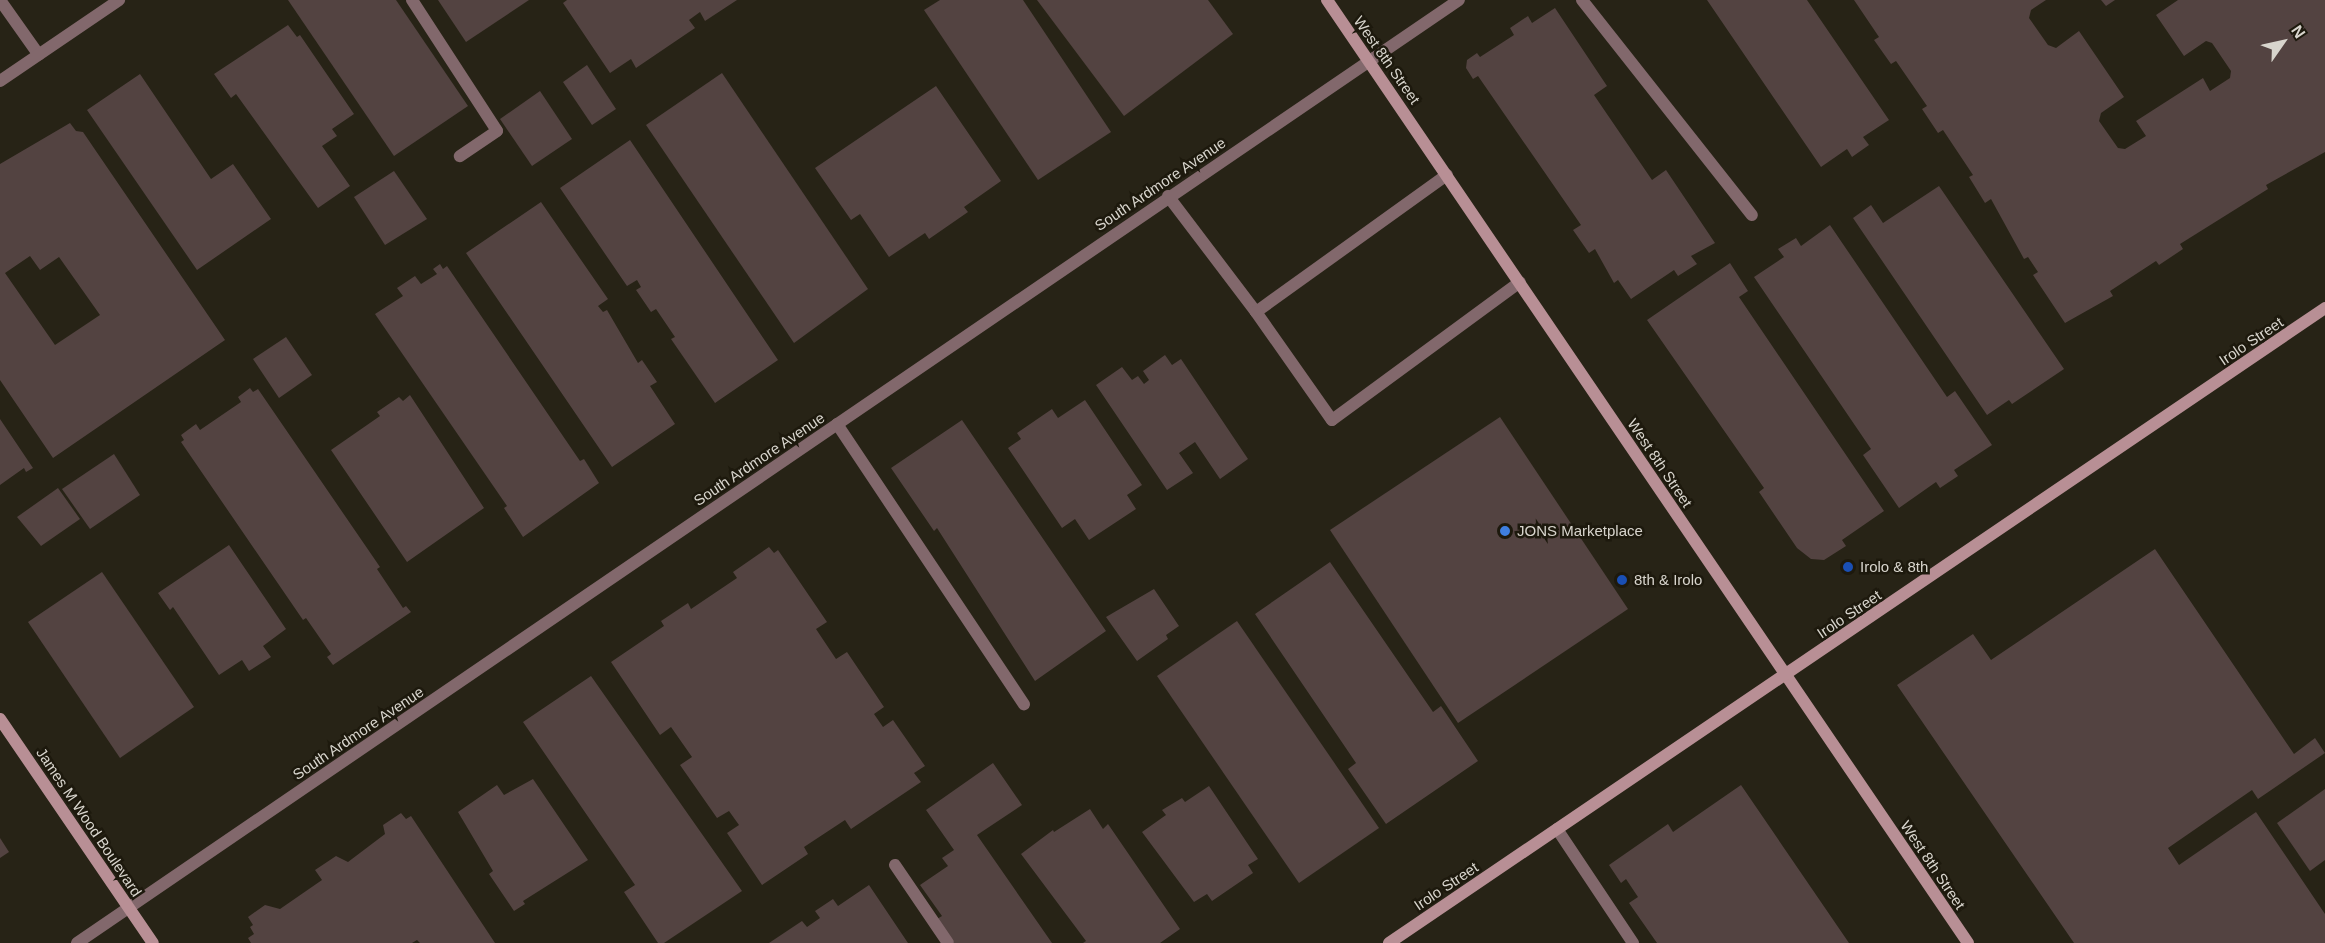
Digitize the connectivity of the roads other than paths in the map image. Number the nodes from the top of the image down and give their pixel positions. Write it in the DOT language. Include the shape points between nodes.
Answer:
graph roads {
  1 [pos="0,0"];
  2 [pos="119,0"];
  3 [pos="412,0"];
  4 [pos="1327,0"];
  5 [pos="1459,0"];
  6 [pos="1582,0"];
  7 [pos="39,55"];
  8 [pos="1369,59"];
  9 [pos="0,81"];
  10 [pos="460,156"];
  11 [pos="1447,175"];
  12 [pos="1168,196"];
  13 [pos="1752,215"];
  14 [pos="1520,282"];
  15 [pos="2325,308"];
  16 [pos="1256,312"];
  17 [pos="837,424"];
  18 [pos="1786,675"];
  19 [pos="1024,704"];
  20 [pos="0,719"];
  21 [pos="1557,829"];
  22 [pos="895,865"];
  23 [pos="129,908"];
  24 [pos="77,943"];
  25 [pos="153,943"];
  26 [pos="948,943"];
  27 [pos="1389,943"];
  28 [pos="1633,943"];
  29 [pos="1968,943"];
  1 -- 7 [label="street"];
  2 -- 7 [label="street"];
  3 -- 10 [label="street" via="497,131"];
  4 -- 8 [label="main road, West 8th Street"];
  5 -- 8 [label="street, South Ardmore Avenue"];
  6 -- 13 [label="street"];
  7 -- 9 [label="street"];
  8 -- 11 [label="main road, West 8th Street"];
  8 -- 12 [label="street, South Ardmore Avenue"];
  11 -- 14 [label="main road, West 8th Street"];
  11 -- 16 [label="street"];
  12 -- 16 [label="street"];
  12 -- 17 [label="street, South Ardmore Avenue"];
  14 -- 16 [label="street" via="1332,420"];
  14 -- 18 [label="main road, West 8th Street"];
  15 -- 18 [label="main road, Irolo Street"];
  17 -- 19 [label="street"];
  17 -- 23 [label="street, South Ardmore Avenue"];
  18 -- 21 [label="main road, Irolo Street"];
  18 -- 29 [label="main road, West 8th Street"];
  20 -- 23 [label="main road, James M Wood Boulevard"];
  21 -- 27 [label="main road, Irolo Street"];
  21 -- 28 [label="street"];
  22 -- 26 [label="street"];
  23 -- 24 [label="street, South Ardmore Avenue"];
  23 -- 25 [label="main road, James M Wood Boulevard"];
}
